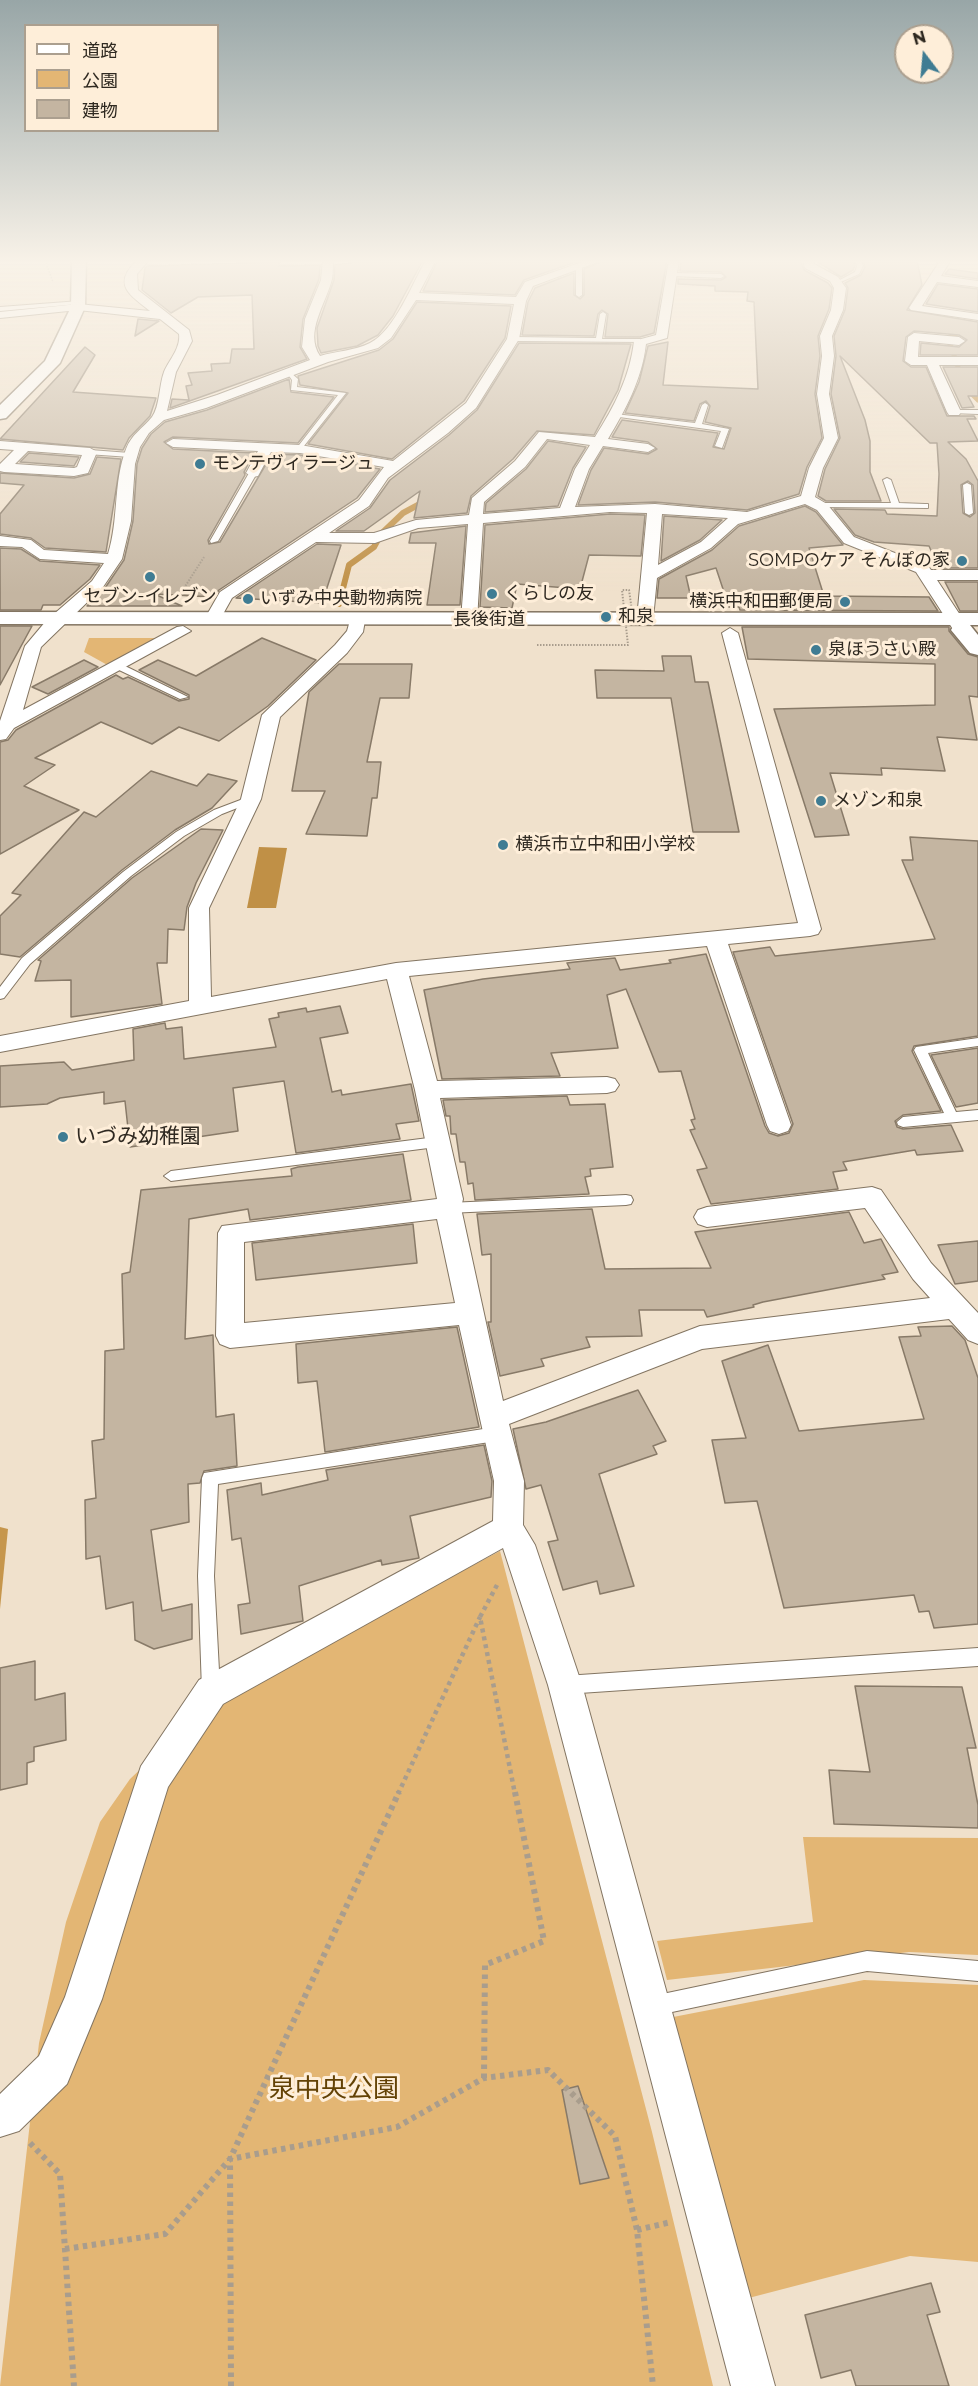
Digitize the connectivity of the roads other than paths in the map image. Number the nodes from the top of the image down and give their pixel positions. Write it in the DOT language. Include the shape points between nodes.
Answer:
graph roads {
  1 [pos="43,371"];
  2 [pos="170,371"];
  3 [pos="295,371"];
  4 [pos="492,371"];
  5 [pos="634,371"];
  6 [pos="826,371"];
  7 [pos="936,371"];
  8 [pos="289,374"];
  9 [pos="705,405"];
  10 [pos="954,412"];
  11 [pos="977,412"];
  12 [pos="0,414"];
  13 [pos="615,416"];
  14 [pos="159,417"];
  15 [pos="698,425"];
  16 [pos="600,441"];
  17 [pos="173,443"];
  18 [pos="0,445"];
  19 [pos="719,446"];
  20 [pos="24,448"];
  21 [pos="266,448"];
  22 [pos="648,448"];
  23 [pos="300,449"];
  24 [pos="90,452"];
  25 [pos="130,455"];
  26 [pos="394,465"];
  27 [pos="253,473"];
  28 [pos="887,480"];
  29 [pos="978,492"];
  30 [pos="812,502"];
  31 [pos="896,506"];
  32 [pos="925,507"];
  33 [pos="655,508"];
  34 [pos="566,510"];
  35 [pos="969,513"];
  36 [pos="747,516"];
  37 [pos="474,520"];
  38 [pos="312,537"];
  39 [pos="0,541"];
  40 [pos="214,541"];
  41 [pos="114,559"];
  42 [pos="928,575"];
  43 [pos="978,575"];
  44 [pos="648,576"];
  45 [pos="639,615"];
  46 [pos="0,618"];
  47 [pos="212,620"];
  48 [pos="469,620"];
  49 [pos="55,624"];
  50 [pos="968,625"];
  51 [pos="356,626"];
  52 [pos="0,630"];
  53 [pos="183,631"];
  54 [pos="730,633"];
  55 [pos="978,648"];
  56 [pos="120,667"];
  57 [pos="183,697"];
  58 [pos="5,730"];
  59 [pos="250,799"];
  60 [pos="716,938"];
  61 [pos="396,970"];
  62 [pos="0,995"];
  63 [pos="200,1006"];
  64 [pos="978,1042"];
  65 [pos="0,1044"];
  66 [pos="607,1085"];
  67 [pos="427,1090"];
  68 [pos="978,1115"];
  69 [pos="952,1117"];
  70 [pos="903,1122"];
  71 [pos="779,1125"];
  72 [pos="436,1142"];
  73 [pos="171,1176"];
  74 [pos="626,1200"];
  75 [pos="448,1208"];
  76 [pos="707,1217"];
  77 [pos="952,1307"];
  78 [pos="471,1313"];
  79 [pos="978,1332"];
  80 [pos="495,1425"];
  81 [pos="514,1537"];
  82 [pos="978,1657"];
  83 [pos="565,1685"];
  84 [pos="211,1692"];
  85 [pos="978,1971"];
  86 [pos="651,2007"];
  87 [pos="2,2117"];
  88 [pos="753,2386"];
  1 -- 12 [label="main road"];
  2 -- 14 [label="street"];
  3 -- 8 [label="street"];
  4 -- 26 [label="street" via="471,405"];
  5 -- 13 [label="street"];
  6 -- 30 [label="street" via="823,394 831,438 816,468"];
  7 -- 10 [label="street"];
  8 -- 14 [label="street"];
  8 -- 23 [label="lane" via="295,378 293,389 343,393"];
  9 -- 15 [label="lane"];
  10 -- 11 [label="lane"];
  13 -- 15 [label="lane"];
  13 -- 16 [label="street"];
  14 -- 25 [label="street" via="143,428"];
  15 -- 19 [label="lane" via="725,429"];
  16 -- 22 [label="street"];
  16 -- 34 [label="street" via="582,469"];
  16 -- 37 [label="street" via="544,435 520,464 477,501"];
  17 -- 21 [label="street"];
  18 -- 20 [label="street"];
  20 -- 24 [label="street"];
  20 -- 24 [label="street" via="4,468 74,472 83,470"];
  21 -- 23 [label="street"];
  21 -- 27 [label="street"];
  23 -- 26 [label="street"];
  24 -- 25 [label="lane"];
  25 -- 41 [label="street" via="125,514"];
  26 -- 38 [label="street" via="364,503"];
  27 -- 40 [label="lane"];
  28 -- 31 [label="lane"];
  29 -- 35 [label="lane" via="967,488"];
  30 -- 31 [label="lane"];
  30 -- 36 [label="street"];
  30 -- 42 [label="street" via="849,540 922,569"];
  31 -- 32 [label="lane"];
  33 -- 34 [label="street"];
  33 -- 36 [label="street"];
  33 -- 44 [label="street"];
  34 -- 37 [label="street"];
  36 -- 44 [label="street" via="733,521 706,545"];
  37 -- 38 [label="street" via="416,524 379,537"];
  37 -- 48 [label="street"];
  38 -- 47 [label="street" via="226,595"];
  39 -- 41 [label="street" via="26,543 40,554"];
  41 -- 49 [label="street" via="97,584"];
  42 -- 43 [label="street"];
  42 -- 50 [label="street"];
  44 -- 45 [label="street"];
  45 -- 48 [label="main road, 長後街道"];
  45 -- 50 [label="main road, 長後街道"];
  46 -- 49 [label="main road, 長後街道"];
  47 -- 49 [label="main road, 長後街道"];
  47 -- 51 [label="main road, 長後街道"];
  48 -- 51 [label="main road, 長後街道"];
  49 -- 52 [label="main road, 長後街道"];
  49 -- 53 [label="main road, 長後街道"];
  49 -- 58 [label="street" via="32,647"];
  50 -- 54 [label="main road, 長後街道"];
  50 -- 55 [label="main road"];
  51 -- 53 [label="main road, 長後街道"];
  51 -- 54 [label="main road, 長後街道"];
  51 -- 59 [label="street" via="271,716"];
  53 -- 56 [label="street"];
  54 -- 60 [label="street" via="810,929"];
  56 -- 57 [label="lane"];
  56 -- 58 [label="street"];
  59 -- 62 [label="lane" via="180,834 127,874 26,961"];
  59 -- 63 [label="street" via="199,908"];
  60 -- 61 [label="street"];
  60 -- 71 [label="street"];
  61 -- 63 [label="street"];
  61 -- 67 [label="street"];
  63 -- 65 [label="street"];
  64 -- 69 [label="lane" via="920,1050"];
  66 -- 67 [label="street"];
  67 -- 72 [label="street"];
  68 -- 69 [label="lane"];
  69 -- 70 [label="lane"];
  72 -- 73 [label="lane"];
  72 -- 75 [label="street" via="450,1199"];
  74 -- 75 [label="lane"];
  75 -- 78 [label="street"];
  75 -- 78 [label="street" via="231,1233 230,1336"];
  76 -- 77 [label="street" via="872,1197 922,1271"];
  77 -- 79 [label="street"];
  77 -- 80 [label="street" via="700,1338"];
  78 -- 80 [label="street"];
  80 -- 81 [label="street" via="509,1481"];
  80 -- 84 [label="lane" via="210,1478 206,1576"];
  81 -- 83 [label="street"];
  81 -- 84 [label="street"];
  82 -- 83 [label="lane"];
  83 -- 86 [label="street"];
  84 -- 87 [label="street" via="153,1778 83,1999 53,2070"];
  85 -- 86 [label="lane" via="867,1961"];
  86 -- 88 [label="street"];
}
